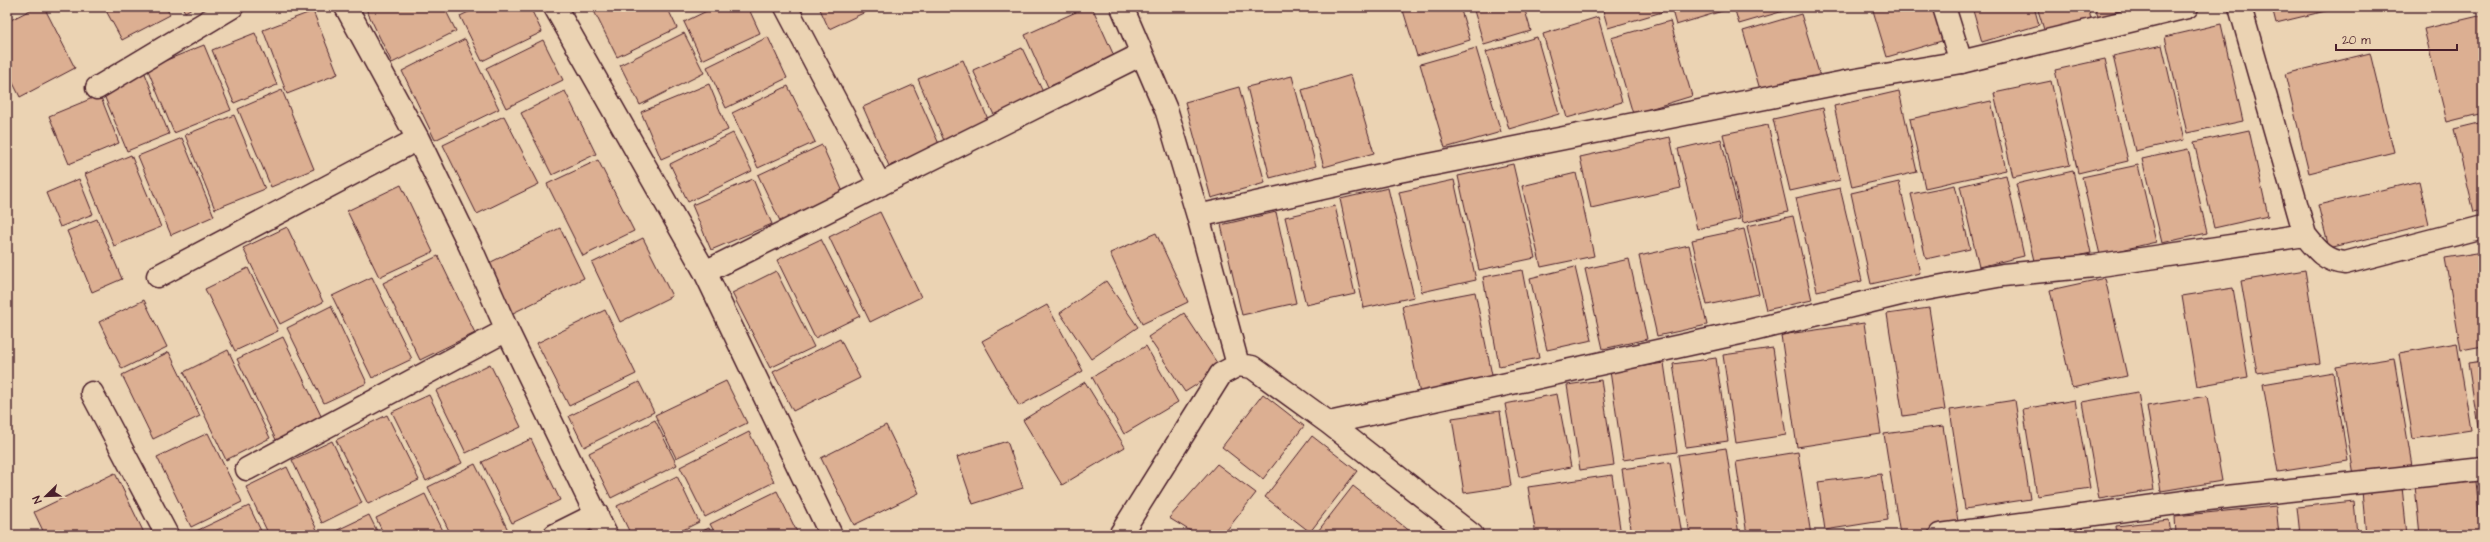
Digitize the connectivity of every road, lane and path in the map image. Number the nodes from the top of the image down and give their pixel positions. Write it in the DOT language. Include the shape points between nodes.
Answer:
graph roads {
  1 [pos="232,7"];
  2 [pos="346,7"];
  3 [pos="556,7"];
  4 [pos="786,7"];
  5 [pos="1122,7"];
  6 [pos="1944,7"];
  7 [pos="2187,7"];
  8 [pos="2240,7"];
  9 [pos="1142,54"];
  10 [pos="1961,62"];
  11 [pos="97,88"];
  12 [pos="418,139"];
  13 [pos="880,185"];
  14 [pos="1198,216"];
  15 [pos="2483,227"];
  16 [pos="2305,235"];
  17 [pos="705,272"];
  18 [pos="158,276"];
  19 [pos="507,330"];
  20 [pos="1238,365"];
  21 [pos="92,394"];
  22 [pos="1329,423"];
  23 [pos="247,469"];
  24 [pos="2483,469"];
  25 [pos="597,514"];
  26 [pos="167,535"];
  27 [pos="555,535"];
  28 [pos="606,535"];
  29 [pos="831,535"];
  30 [pos="1120,535"];
  31 [pos="1472,535"];
  32 [pos="1940,535"];
  1 -- 11 [label="street"];
  2 -- 12 [label="street"];
  3 -- 17 [label="street"];
  4 -- 13 [label="street"];
  5 -- 9 [label="street"];
  6 -- 10 [label="street"];
  7 -- 10 [label="street"];
  8 -- 16 [label="street"];
  9 -- 13 [label="street"];
  9 -- 14 [label="street" via="1167,112"];
  10 -- 14 [label="street" via="1850,81 1399,171"];
  12 -- 18 [label="street"];
  12 -- 19 [label="street"];
  13 -- 17 [label="street"];
  14 -- 20 [label="street"];
  15 -- 16 [label="street" via="2345,263 2332,262 2322,255"];
  16 -- 22 [label="street" via="2094,266 2003,275 1904,293 1742,332"];
  17 -- 29 [label="street"];
  19 -- 23 [label="street"];
  19 -- 25 [label="street"];
  20 -- 22 [label="street" via="1252,367"];
  20 -- 30 [label="street" via="1221,374"];
  21 -- 26 [label="street"];
  22 -- 31 [label="street"];
  24 -- 32 [label="street" via="2199,500"];
  25 -- 27 [label="street"];
  25 -- 28 [label="street"];
}
